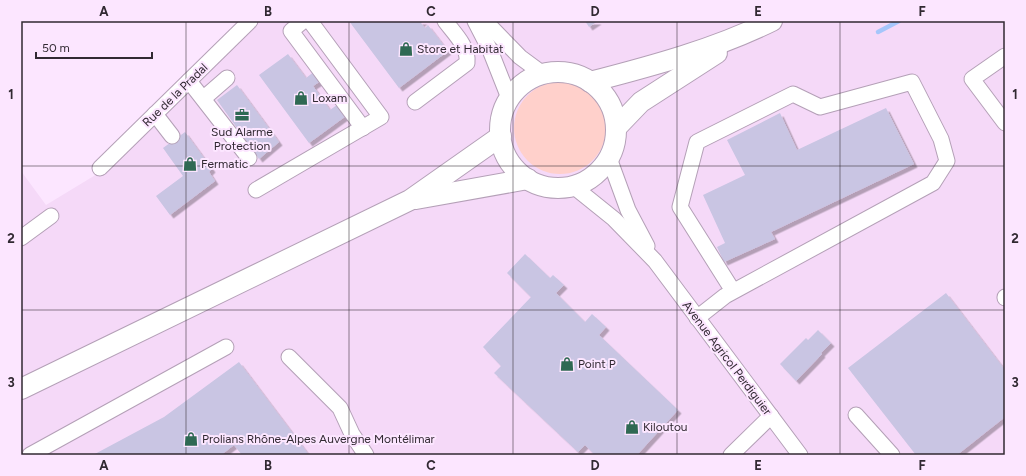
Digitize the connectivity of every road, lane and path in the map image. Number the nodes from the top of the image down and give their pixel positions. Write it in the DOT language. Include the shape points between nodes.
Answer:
graph roads {
  1 [pos="250,21"];
  2 [pos="303,21"];
  3 [pos="310,21"];
  4 [pos="445,21"];
  5 [pos="475,21"];
  6 [pos="485,21"];
  7 [pos="772,21"];
  8 [pos="753,31"];
  9 [pos="1005,56"];
  10 [pos="543,74"];
  11 [pos="227,78"];
  12 [pos="189,80"];
  13 [pos="590,82"];
  14 [pos="204,98"];
  15 [pos="509,98"];
  16 [pos="415,102"];
  17 [pos="155,114"];
  18 [pos="1005,123"];
  19 [pos="363,128"];
  20 [pos="616,128"];
  21 [pos="172,136"];
  22 [pos="501,136"];
  23 [pos="249,158"];
  24 [pos="609,158"];
  25 [pos="100,168"];
  26 [pos="528,179"];
  27 [pos="573,186"];
  28 [pos="256,190"];
  29 [pos="410,200"];
  30 [pos="51,216"];
  31 [pos="21,238"];
  32 [pos="655,261"];
  33 [pos="733,292"];
  34 [pos="697,318"];
  35 [pos="226,347"];
  36 [pos="288,357"];
  37 [pos="21,389"];
  38 [pos="856,414"];
  39 [pos="771,416"];
  40 [pos="30,455"];
  41 [pos="366,455"];
  42 [pos="731,455"];
  43 [pos="800,455"];
  44 [pos="892,455"];
  1 -- 12 [label="street, Rue de la Pradal"];
  2 -- 19 [label="street" via="291,32"];
  3 -- 19 [label="street" via="381,117"];
  4 -- 16 [label="street" via="465,48 468,55 467,63"];
  5 -- 15 [label="street" via="490,50"];
  6 -- 10 [label="street" via="520,57"];
  7 -- 8 [label="main road"];
  8 -- 13 [label="main road" via="669,61"];
  8 -- 20 [label="main road" via="641,102"];
  9 -- 18 [label="street" via="972,79"];
  10 -- 13 [label="main road" via="576,74"];
  10 -- 15 [label="main road" via="518,87"];
  11 -- 14 [label="street"];
  12 -- 14 [label="street"];
  12 -- 17 [label="street, Rue de la Pradal"];
  13 -- 20 [label="main road" via="604,94 610,104"];
  14 -- 23 [label="street"];
  15 -- 22 [label="main road" via="503,110"];
  17 -- 21 [label="street"];
  17 -- 25 [label="street, Rue de la Pradal"];
  19 -- 28 [label="street"];
  20 -- 24 [label="main road" via="615,143"];
  22 -- 26 [label="main road" via="505,153 515,168"];
  22 -- 29 [label="main road"];
  24 -- 27 [label="main road" via="588,180"];
  24 -- 32 [label="street, Avenue Agricol Perdiguier" via="628,210"];
  26 -- 27 [label="main road" via="542,185"];
  26 -- 29 [label="main road"];
  27 -- 32 [label="street, Avenue Agricol Perdiguier" via="614,219"];
  29 -- 37 [label="main road"];
  30 -- 31 [label="street"];
  32 -- 34 [label="street, Avenue Agricol Perdiguier"];
  33 -- 33 [label="street" via="933,183 947,161 941,139 912,82 820,107 792,94 697,142 680,207"];
  33 -- 34 [label="street"];
  34 -- 39 [label="street, Avenue Agricol Perdiguier"];
  35 -- 40 [label="street"];
  36 -- 41 [label="street" via="340,408 352,434"];
  38 -- 44 [label="street"];
  39 -- 42 [label="street"];
  39 -- 43 [label="street, Avenue Agricol Perdiguier"];
}
